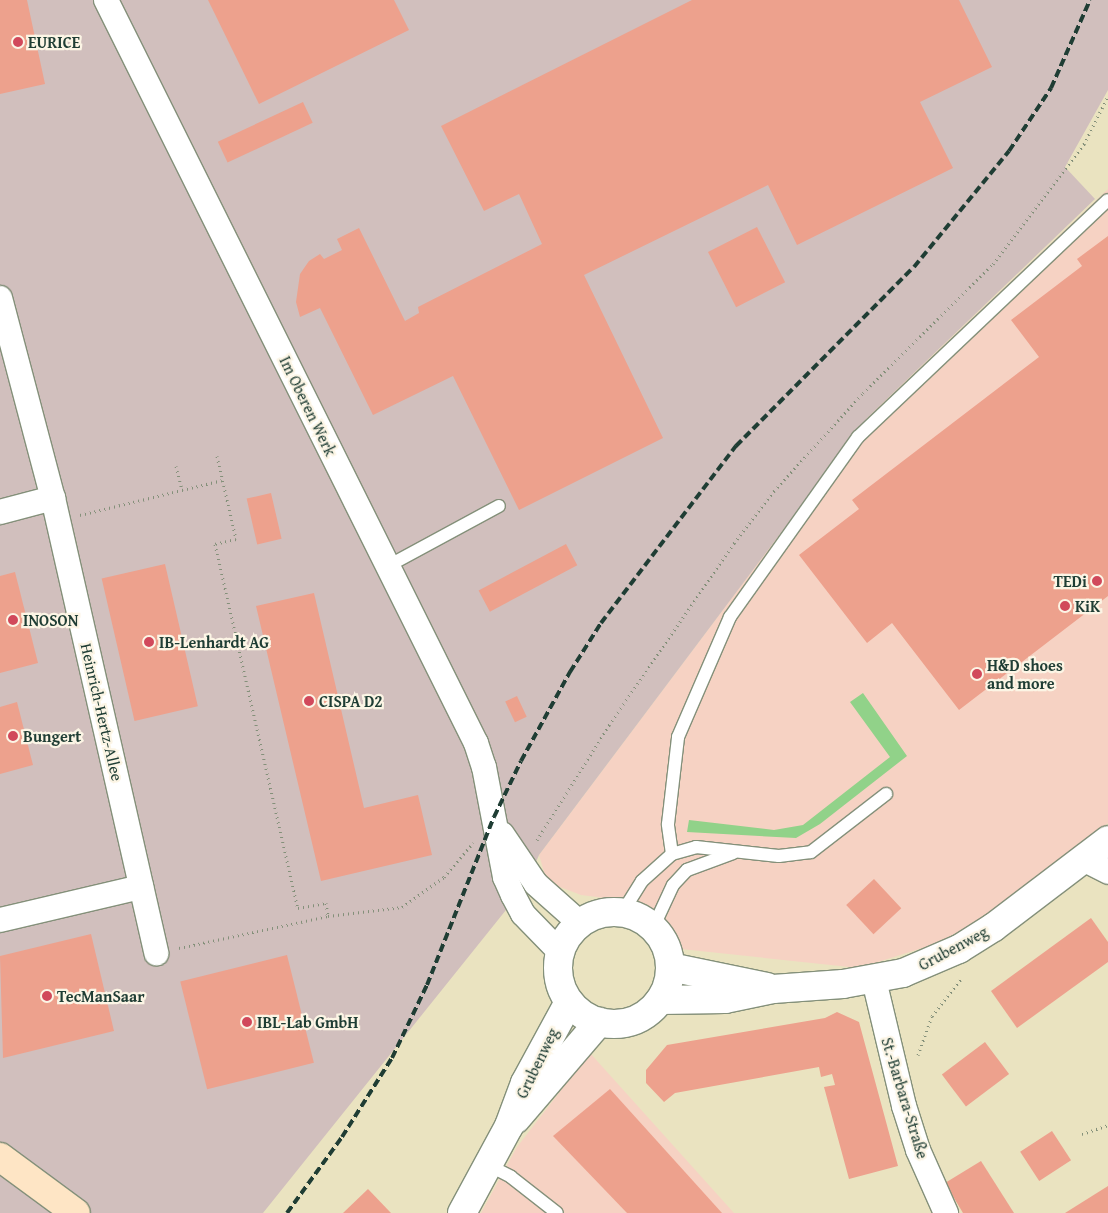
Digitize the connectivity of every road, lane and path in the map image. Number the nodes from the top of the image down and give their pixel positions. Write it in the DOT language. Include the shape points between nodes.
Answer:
graph roads {
  1 [pos="106,0"];
  2 [pos="1108,200"];
  3 [pos="0,298"];
  4 [pos="217,456"];
  5 [pos="176,466"];
  6 [pos="222,480"];
  7 [pos="182,490"];
  8 [pos="53,498"];
  9 [pos="499,506"];
  10 [pos="0,512"];
  11 [pos="58,520"];
  12 [pos="388,566"];
  13 [pos="886,794"];
  14 [pos="494,817"];
  15 [pos="1108,840"];
  16 [pos="735,853"];
  17 [pos="672,854"];
  18 [pos="1083,859"];
  19 [pos="1108,872"];
  20 [pos="141,887"];
  21 [pos="622,913"];
  22 [pos="328,916"];
  23 [pos="0,920"];
  24 [pos="580,923"];
  25 [pos="653,928"];
  26 [pos="156,952"];
  27 [pos="560,952"];
  28 [pos="670,967"];
  29 [pos="967,975"];
  30 [pos="874,980"];
  31 [pos="773,989"];
  32 [pos="660,1000"];
  33 [pos="569,1002"];
  34 [pos="599,1022"];
  35 [pos="918,1056"];
  36 [pos="1108,1125"];
  37 [pos="510,1126"];
  38 [pos="1082,1134"];
  39 [pos="0,1157"];
  40 [pos="486,1164"];
  41 [pos="76,1213"];
  42 [pos="462,1213"];
  43 [pos="557,1213"];
  44 [pos="946,1213"];
  1 -- 12 [label="street, Im Oberen Werk"];
  2 -- 17 [label="lane" via="858,437 730,617 678,737 668,824"];
  3 -- 8 [label="street, Heinrich-Hertz-Allee"];
  4 -- 6 [label="path"];
  5 -- 7 [label="path"];
  6 -- 7 [label="path"];
  6 -- 22 [label="path" via="236,539 215,544 298,908 326,903"];
  7 -- 11 [label="path"];
  8 -- 10 [label="street"];
  8 -- 11 [label="street, Heinrich-Hertz-Allee"];
  9 -- 12 [label="lane"];
  11 -- 20 [label="street, Heinrich-Hertz-Allee"];
  12 -- 14 [label="street, Im Oberen Werk" via="476,743"];
  13 -- 16 [label="lane" via="811,852 779,856"];
  14 -- 22 [label="path" via="444,877 402,907"];
  14 -- 24 [label="street, Im Oberen Werk" via="508,847 536,884"];
  14 -- 27 [label="street, Im Oberen Werk" via="505,877 513,895 523,914"];
  15 -- 18 [label="street, Grubenweg"];
  16 -- 17 [label="lane" via="696,847"];
  16 -- 25 [label="lane" via="687,870 673,885"];
  17 -- 21 [label="lane" via="642,881"];
  18 -- 19 [label="street"];
  18 -- 30 [label="street, Grubenweg" via="959,949 918,968"];
  20 -- 23 [label="street"];
  20 -- 26 [label="street, Heinrich-Hertz-Allee"];
  21 -- 24 [label="street" via="607,912"];
  21 -- 25 [label="street" via="643,920"];
  22 -- 26 [label="path"];
  24 -- 27 [label="street"];
  25 -- 28 [label="street" via="668,952"];
  27 -- 33 [label="street" via="561,986"];
  28 -- 31 [label="street, Grubenweg"];
  28 -- 32 [label="street"];
  29 -- 35 [label="path" via="946,995 932,1016"];
  30 -- 31 [label="street, Grubenweg"];
  30 -- 44 [label="street, St.-Barbara-Straße" via="904,1106 918,1150"];
  31 -- 32 [label="street, Grubenweg" via="725,999"];
  32 -- 34 [label="street" via="633,1021"];
  33 -- 34 [label="street"];
  33 -- 37 [label="street, Grubenweg" via="524,1083"];
  34 -- 37 [label="street, Grubenweg"];
  36 -- 38 [label="path"];
  37 -- 40 [label="street, Grubenweg"];
  39 -- 41 [label="main road"];
  40 -- 42 [label="street, Grubenweg"];
  40 -- 43 [label="lane" via="511,1177"];
}
